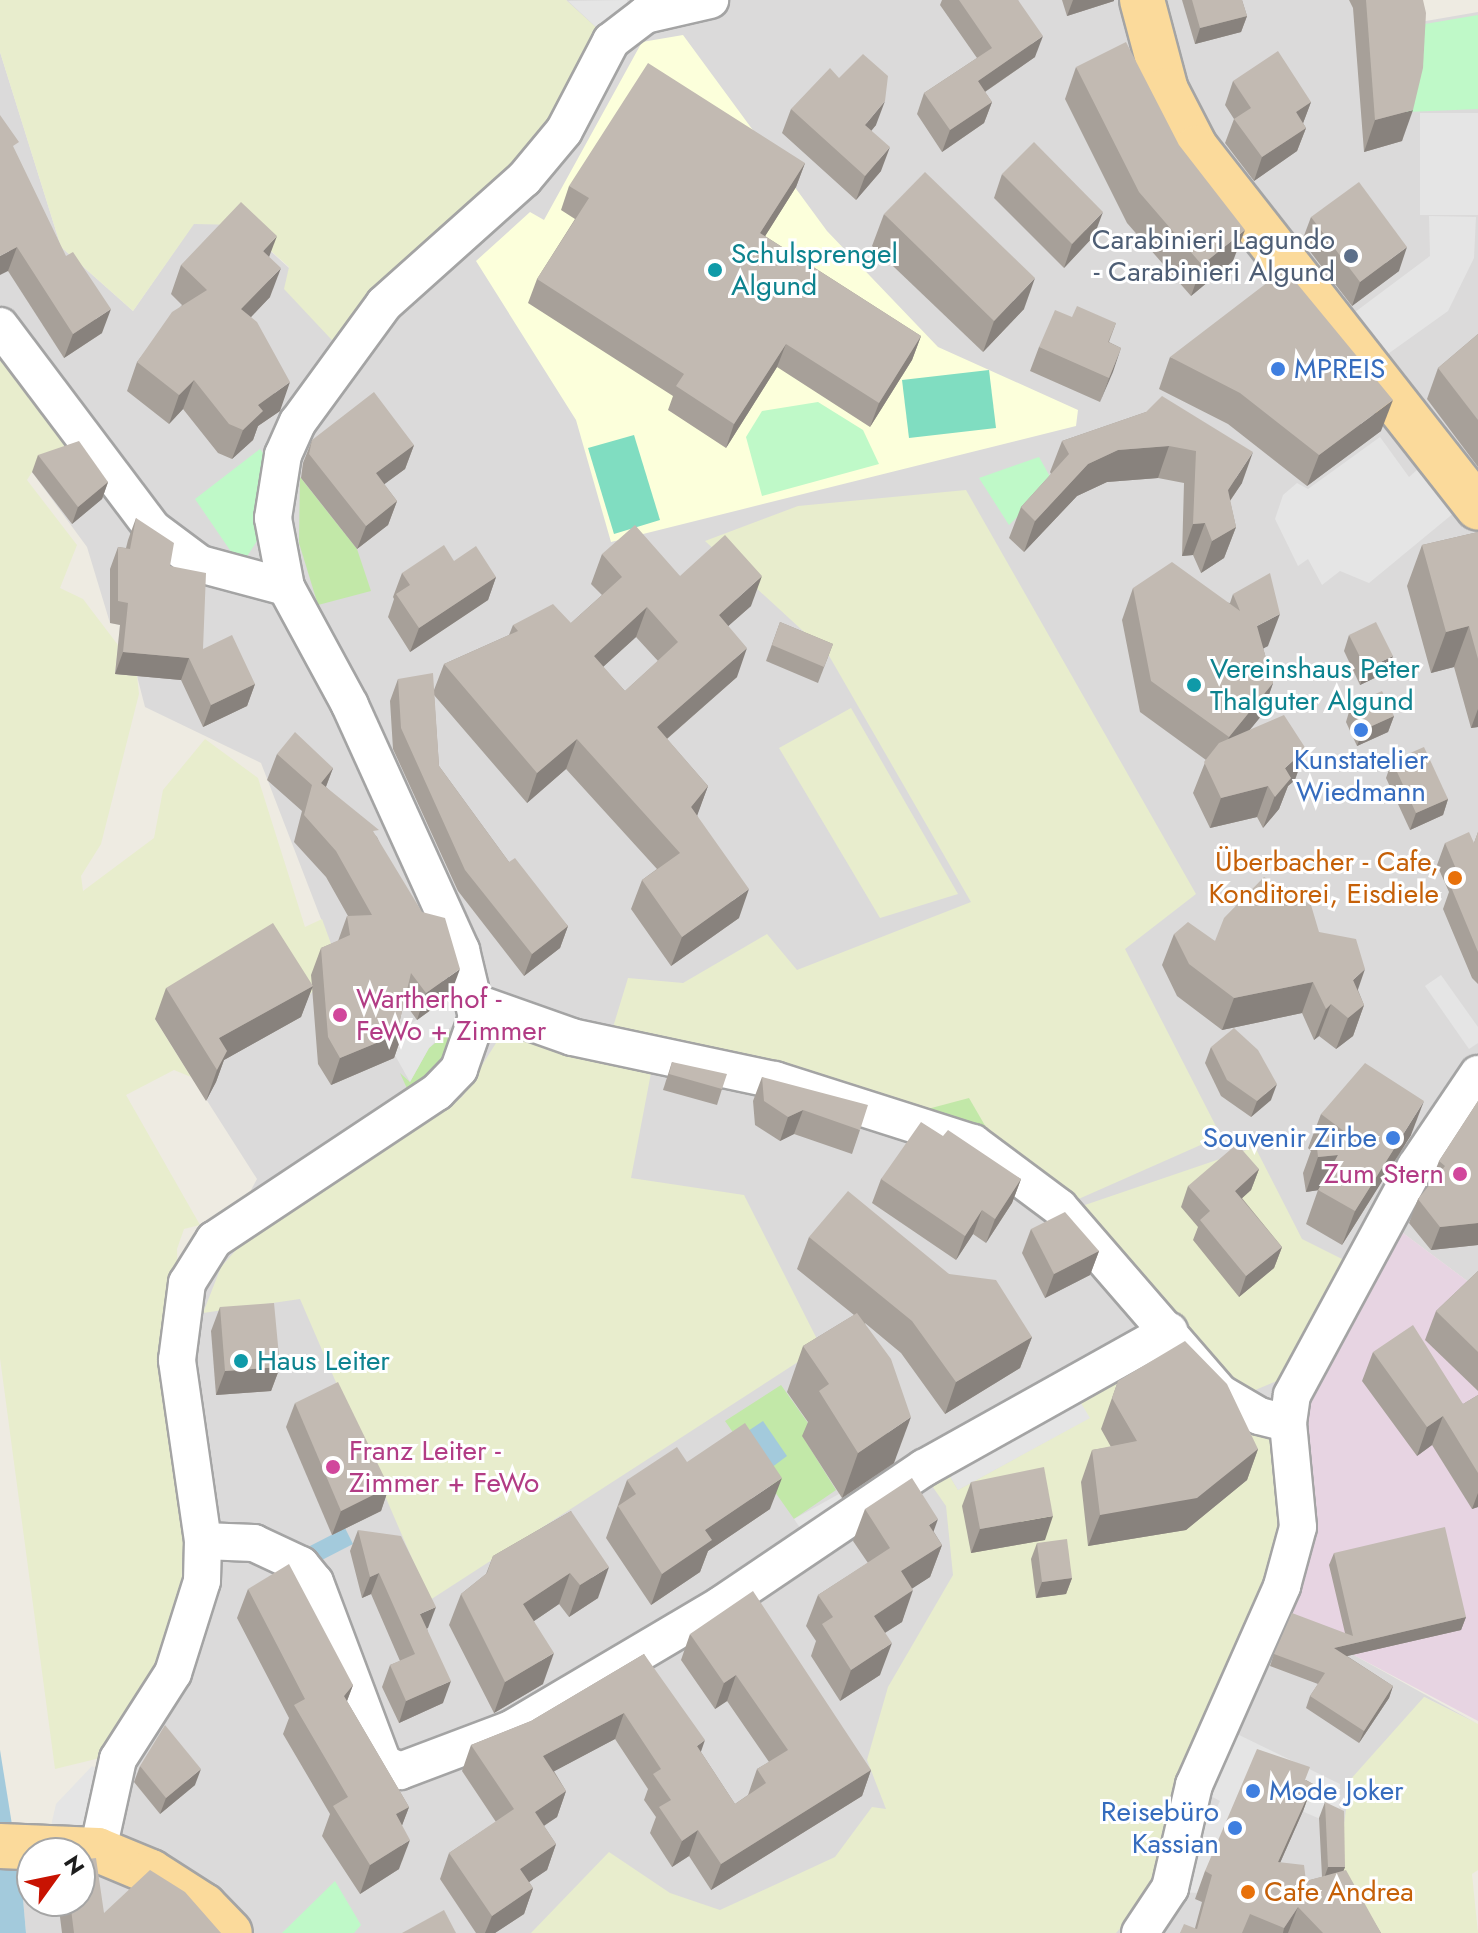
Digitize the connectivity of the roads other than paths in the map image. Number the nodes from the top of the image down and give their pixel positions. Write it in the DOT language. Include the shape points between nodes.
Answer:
graph roads {
  1 [pos="710,0"];
  2 [pos="1142,0"];
  3 [pos="0,326"];
  4 [pos="1478,508"];
  5 [pos="286,587"];
  6 [pos="479,1004"];
  7 [pos="1478,1074"];
  8 [pos="1169,1331"];
  9 [pos="1288,1423"];
  10 [pos="203,1541"];
  11 [pos="85,1837"];
  12 [pos="96,1853"];
  13 [pos="230,1933"];
  14 [pos="1140,1933"];
  1 -- 5 [label="street" via="645,15 611,41 564,131 524,179 408,278 345,354 298,422 276,483 273,518"];
  2 -- 4 [label="main road" via="1166,90 1196,148"];
  3 -- 5 [label="street" via="153,529 200,564"];
  5 -- 6 [label="street" via="350,705 466,960"];
  6 -- 8 [label="street" via="572,1037 775,1080 973,1143 1059,1207"];
  6 -- 10 [label="street" via="459,1069 437,1092 214,1240 196,1264 176,1330"];
  7 -- 9 [label="street" via="1359,1269 1292,1395"];
  8 -- 9 [label="street" via="1236,1406"];
  8 -- 10 [label="street" via="924,1468 722,1604 511,1729 400,1771 383,1763 315,1582 301,1565 254,1543"];
  9 -- 14 [label="street" via="1298,1527 1282,1586 1194,1785 1170,1888"];
  10 -- 11 [label="street" via="195,1621 173,1673 118,1759"];
  12 -- 13 [label="main road" via="151,1872 204,1906"];
}
